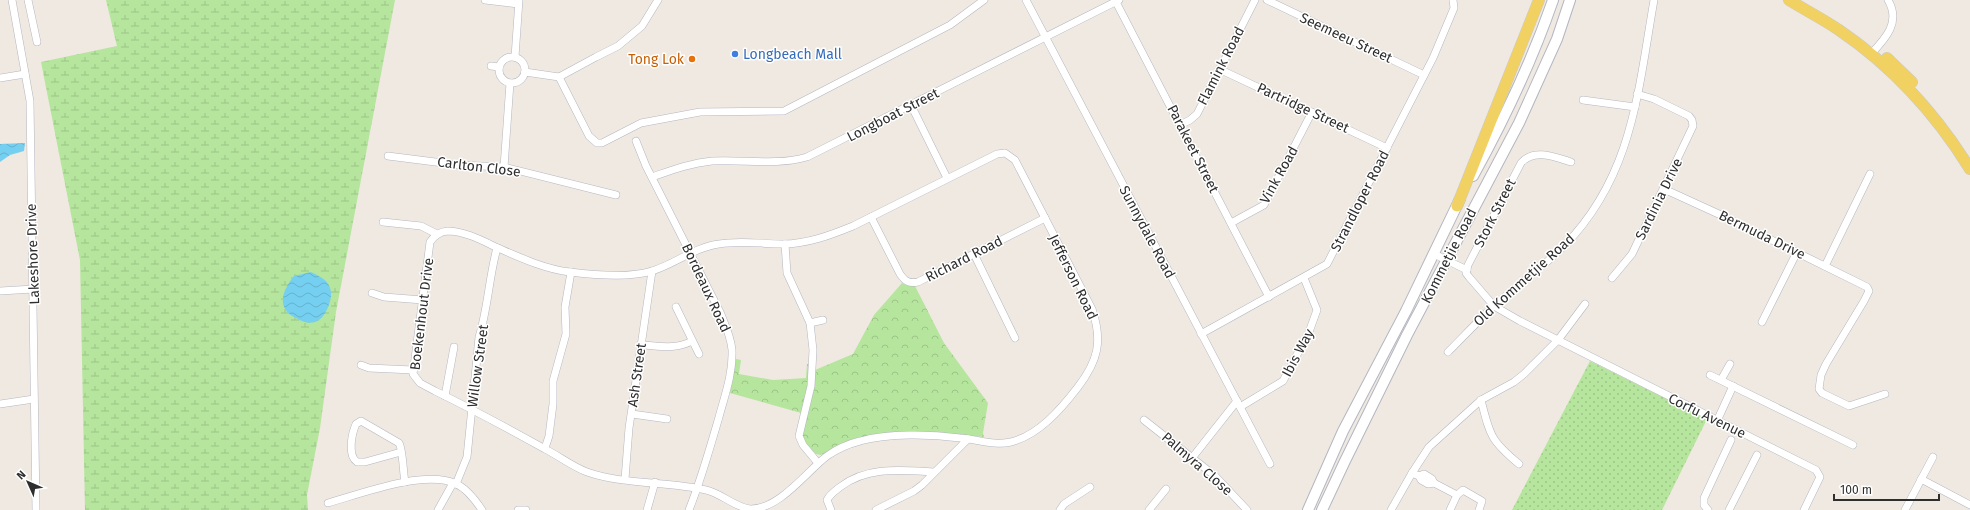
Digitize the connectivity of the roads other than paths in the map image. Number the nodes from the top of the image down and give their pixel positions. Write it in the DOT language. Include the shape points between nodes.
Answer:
graph roads {
  1 [pos="12,0"];
  2 [pos="28,0"];
  3 [pos="485,0"];
  4 [pos="658,0"];
  5 [pos="984,0"];
  6 [pos="1026,0"];
  7 [pos="1255,0"];
  8 [pos="1267,0"];
  9 [pos="1453,0"];
  10 [pos="1538,0"];
  11 [pos="1553,0"];
  12 [pos="1570,0"];
  13 [pos="1654,0"];
  14 [pos="1789,0"];
  15 [pos="1793,0"];
  16 [pos="1888,0"];
  17 [pos="1118,1"];
  18 [pos="518,2"];
  19 [pos="1046,38"];
  20 [pos="37,42"];
  21 [pos="1874,52"];
  22 [pos="515,57"];
  23 [pos="491,66"];
  24 [pos="499,67"];
  25 [pos="1219,69"];
  26 [pos="525,72"];
  27 [pos="25,74"];
  28 [pos="1424,75"];
  29 [pos="559,77"];
  30 [pos="0,78"];
  31 [pos="510,83"];
  32 [pos="1637,94"];
  33 [pos="1583,100"];
  34 [pos="911,105"];
  35 [pos="1635,107"];
  36 [pos="1312,112"];
  37 [pos="1180,125"];
  38 [pos="636,141"];
  39 [pos="1387,148"];
  40 [pos="388,156"];
  41 [pos="1970,157"];
  42 [pos="1571,162"];
  43 [pos="504,167"];
  44 [pos="1970,169"];
  45 [pos="1870,174"];
  46 [pos="652,177"];
  47 [pos="947,178"];
  48 [pos="1664,189"];
  49 [pos="616,195"];
  50 [pos="1457,206"];
  51 [pos="871,217"];
  52 [pos="1044,218"];
  53 [pos="383,222"];
  54 [pos="1231,223"];
  55 [pos="437,234"];
  56 [pos="785,244"];
  57 [pos="497,248"];
  58 [pos="1797,252"];
  59 [pos="691,254"];
  60 [pos="974,254"];
  61 [pos="1434,254"];
  62 [pos="1446,260"];
  63 [pos="1824,266"];
  64 [pos="1467,270"];
  65 [pos="652,271"];
  66 [pos="571,272"];
  67 [pos="1304,278"];
  68 [pos="1612,278"];
  69 [pos="34,289"];
  70 [pos="0,291"];
  71 [pos="372,293"];
  72 [pos="1269,297"];
  73 [pos="423,300"];
  74 [pos="1585,304"];
  75 [pos="1494,306"];
  76 [pos="676,307"];
  77 [pos="823,320"];
  78 [pos="1762,322"];
  79 [pos="810,323"];
  80 [pos="1201,334"];
  81 [pos="1015,338"];
  82 [pos="1558,340"];
  83 [pos="692,341"];
  84 [pos="642,345"];
  85 [pos="454,347"];
  86 [pos="1448,352"];
  87 [pos="698,354"];
  88 [pos="1730,364"];
  89 [pos="361,365"];
  90 [pos="413,370"];
  91 [pos="1710,375"];
  92 [pos="1721,380"];
  93 [pos="1733,386"];
  94 [pos="1885,394"];
  95 [pos="445,396"];
  96 [pos="34,399"];
  97 [pos="1481,400"];
  98 [pos="0,404"];
  99 [pos="1238,404"];
  100 [pos="471,409"];
  101 [pos="632,414"];
  102 [pos="667,419"];
  103 [pos="1144,420"];
  104 [pos="1717,421"];
  105 [pos="968,439"];
  106 [pos="1731,440"];
  107 [pos="1853,445"];
  108 [pos="545,448"];
  109 [pos="401,452"];
  110 [pos="1757,455"];
  111 [pos="1933,457"];
  112 [pos="1192,458"];
  113 [pos="818,463"];
  114 [pos="1270,464"];
  115 [pos="1519,464"];
  116 [pos="933,472"];
  117 [pos="1415,474"];
  118 [pos="624,479"];
  119 [pos="1921,479"];
  120 [pos="405,482"];
  121 [pos="655,482"];
  122 [pos="454,483"];
  123 [pos="1090,487"];
  124 [pos="698,489"];
  125 [pos="1166,489"];
  126 [pos="1457,495"];
  127 [pos="328,503"];
  128 [pos="1970,505"];
  129 [pos="36,510"];
  130 [pos="438,510"];
  131 [pos="482,510"];
  132 [pos="518,510"];
  133 [pos="526,510"];
  134 [pos="648,510"];
  135 [pos="689,510"];
  136 [pos="831,510"];
  137 [pos="876,510"];
  138 [pos="1060,510"];
  139 [pos="1149,510"];
  140 [pos="1247,510"];
  141 [pos="1308,510"];
  142 [pos="1322,510"];
  143 [pos="1391,510"];
  144 [pos="1450,510"];
  145 [pos="1479,510"];
  146 [pos="1708,510"];
  147 [pos="1729,510"];
  148 [pos="1804,510"];
  149 [pos="1905,510"];
  1 -- 27 [label="street, Lakeshore Drive"];
  2 -- 20 [label="street"];
  3 -- 18 [label="street"];
  4 -- 29 [label="street" via="642,26 630,37"];
  5 -- 29 [label="street" via="950,25 784,111 700,112 641,123 602,143 597,143 589,136"];
  6 -- 19 [label="street, Sunnydale Road"];
  7 -- 25 [label="street, Flamink Road"];
  8 -- 28 [label="street, Seemeeu Street"];
  9 -- 28 [label="street, Strandloper Road" via="1454,8"];
  10 -- 50 [label="main road"];
  11 -- 50 [label="main road, Kommetjie Road" via="1541,36 1504,118"];
  12 -- 62 [label="main road, Kommetjie Road" via="1557,40 1526,109"];
  13 -- 32 [label="street, Old Kommetjie Road"];
  14 -- 21 [label="main road"];
  15 -- 21 [label="main road" via="1835,21"];
  16 -- 21 [label="street" via="1892,10 1892,25"];
  17 -- 19 [label="street, Longboat Street"];
  17 -- 37 [label="street, Parakeet Street"];
  18 -- 22 [label="street"];
  19 -- 34 [label="street, Longboat Street"];
  19 -- 80 [label="street, Sunnydale Road"];
  21 -- 41 [label="main road" via="1899,68 1927,97 1949,124"];
  21 -- 44 [label="main road" via="1927,108"];
  22 -- 24 [label="street" via="507,58"];
  22 -- 26 [label="street" via="522,61"];
  23 -- 24 [label="street"];
  24 -- 31 [label="street" via="503,79"];
  25 -- 36 [label="street, Partridge Street"];
  25 -- 37 [label="street, Flamink Road" via="1197,114"];
  26 -- 29 [label="street"];
  26 -- 31 [label="street" via="518,82"];
  27 -- 30 [label="street"];
  27 -- 69 [label="street, Lakeshore Drive" via="30,101"];
  28 -- 39 [label="street, Strandloper Road"];
  31 -- 43 [label="street"];
  32 -- 35 [label="street, Old Kommetjie Road"];
  32 -- 48 [label="street, Sardinia Drive" via="1654,99 1689,116 1692,120 1692,130"];
  33 -- 35 [label="street"];
  34 -- 46 [label="street, Longboat Street" via="807,157 782,162 696,163"];
  34 -- 47 [label="street"];
  35 -- 75 [label="street, Old Kommetjie Road" via="1618,166 1594,210 1564,246"];
  36 -- 39 [label="street, Partridge Street"];
  36 -- 54 [label="street, Vink Road" via="1264,205"];
  37 -- 54 [label="street, Parakeet Street"];
  38 -- 46 [label="street, Bordeaux Road"];
  39 -- 67 [label="street, Strandloper Road" via="1329,260 1325,266"];
  40 -- 43 [label="street, Carlton Close"];
  42 -- 64 [label="street, Stork Street" via="1541,155 1531,156 1519,165"];
  43 -- 49 [label="street, Carlton Close"];
  45 -- 63 [label="street"];
  46 -- 59 [label="street, Bordeaux Road"];
  47 -- 51 [label="street, Jefferson Road"];
  47 -- 52 [label="street, Jefferson Road" via="997,154 1008,154 1015,160"];
  48 -- 58 [label="street, Bermuda Drive"];
  48 -- 68 [label="street, Sardinia Drive" via="1632,254"];
  50 -- 61 [label="main road, Kommetjie Road"];
  51 -- 56 [label="street, Jefferson Road" via="833,234"];
  51 -- 60 [label="street, Richard Road" via="900,274 907,282 918,282"];
  52 -- 60 [label="street, Richard Road"];
  52 -- 105 [label="street, Jefferson Road" via="1092,309 1098,330 1095,358 1087,376 1058,412 1030,433 1008,443"];
  53 -- 55 [label="street" via="421,226"];
  54 -- 72 [label="street, Parakeet Street"];
  55 -- 57 [label="street" via="453,232 471,236"];
  55 -- 73 [label="street, Boekenhout Drive" via="430,242"];
  56 -- 59 [label="street, Jefferson Road" via="722,243"];
  56 -- 79 [label="street" via="787,273"];
  57 -- 66 [label="street" via="535,264"];
  57 -- 100 [label="street, Willow Street" via="479,337"];
  58 -- 63 [label="street, Bermuda Drive"];
  58 -- 78 [label="street"];
  59 -- 65 [label="street"];
  59 -- 124 [label="street, Bordeaux Road" via="726,327 732,352 726,392"];
  60 -- 81 [label="street"];
  61 -- 62 [label="street"];
  61 -- 141 [label="main road, Kommetjie Road" via="1343,430"];
  62 -- 64 [label="street"];
  62 -- 142 [label="main road, Kommetjie Road"];
  63 -- 94 [label="street, Bermuda Drive" via="1860,283 1867,287 1868,291 1826,364 1819,390 1849,406"];
  64 -- 75 [label="street" via="1471,281"];
  65 -- 66 [label="street" via="626,274"];
  65 -- 84 [label="street, Ash Street"];
  66 -- 108 [label="street" via="565,307 566,334 553,381 553,404"];
  67 -- 72 [label="street, Strandloper Road"];
  67 -- 99 [label="street, Ibis Way" via="1317,310 1310,332 1283,382"];
  69 -- 70 [label="street"];
  69 -- 96 [label="street, Lakeshore Drive"];
  71 -- 73 [label="street" via="384,297"];
  72 -- 80 [label="street, Strandloper Road"];
  73 -- 90 [label="street, Boekenhout Drive"];
  74 -- 82 [label="street"];
  75 -- 82 [label="street, Corfu Avenue"];
  75 -- 86 [label="street, Old Kommetjie Road"];
  76 -- 83 [label="street"];
  77 -- 79 [label="street"];
  79 -- 113 [label="street" via="813,373 799,432 803,445"];
  80 -- 99 [label="street, Sunnydale Road"];
  82 -- 97 [label="street" via="1518,379"];
  82 -- 104 [label="street, Corfu Avenue"];
  83 -- 84 [label="street" via="671,348"];
  83 -- 87 [label="street"];
  84 -- 101 [label="street, Ash Street" via="636,370"];
  85 -- 95 [label="street"];
  88 -- 92 [label="street"];
  89 -- 90 [label="street" via="369,368"];
  90 -- 95 [label="street, Boekenhout Drive" via="415,378 420,383"];
  91 -- 92 [label="street"];
  92 -- 93 [label="street"];
  93 -- 104 [label="street"];
  93 -- 107 [label="street"];
  95 -- 100 [label="street, Boekenhout Drive"];
  96 -- 98 [label="street"];
  96 -- 129 [label="street, Lakeshore Drive"];
  97 -- 115 [label="street" via="1493,439"];
  97 -- 117 [label="street" via="1429,447"];
  99 -- 112 [label="street"];
  99 -- 114 [label="street, Sunnydale Road"];
  100 -- 108 [label="street, Boekenhout Drive"];
  100 -- 122 [label="street, Willow Street" via="467,457"];
  101 -- 102 [label="street"];
  101 -- 118 [label="street, Ash Street"];
  103 -- 112 [label="street, Palmyra Close"];
  104 -- 148 [label="street, Corfu Avenue" via="1818,471 1820,476"];
  105 -- 113 [label="street, Jefferson Road" via="944,436 869,439 840,448"];
  105 -- 116 [label="street"];
  106 -- 146 [label="street" via="1704,498 1704,505"];
  108 -- 118 [label="street, Boekenhout Drive" via="585,471"];
  109 -- 109 [label="street" via="357,462 352,457 356,424 361,421 397,441 402,448"];
  109 -- 120 [label="street"];
  110 -- 147 [label="street"];
  111 -- 119 [label="street"];
  112 -- 140 [label="street, Palmyra Close" via="1225,485"];
  113 -- 124 [label="street, Jefferson Road" via="784,496 756,509 746,508 708,490"];
  116 -- 136 [label="street" via="903,470 860,475 830,495 827,500"];
  116 -- 137 [label="street" via="914,491"];
  117 -- 126 [label="street" via="1424,474 1434,483"];
  117 -- 143 [label="street"];
  118 -- 121 [label="street, Boekenhout Drive"];
  119 -- 128 [label="street"];
  119 -- 149 [label="street"];
  120 -- 122 [label="street" via="435,479"];
  120 -- 127 [label="street"];
  121 -- 124 [label="street, Boekenhout Drive"];
  121 -- 134 [label="street"];
  122 -- 130 [label="street, Willow Street"];
  122 -- 131 [label="street"];
  123 -- 138 [label="street" via="1067,502"];
  124 -- 135 [label="street, Bordeaux Road"];
  125 -- 139 [label="street"];
  126 -- 144 [label="street"];
  126 -- 145 [label="street" via="1461,490 1465,490 1480,500 1482,504"];
  132 -- 133 [label="street"];
}
